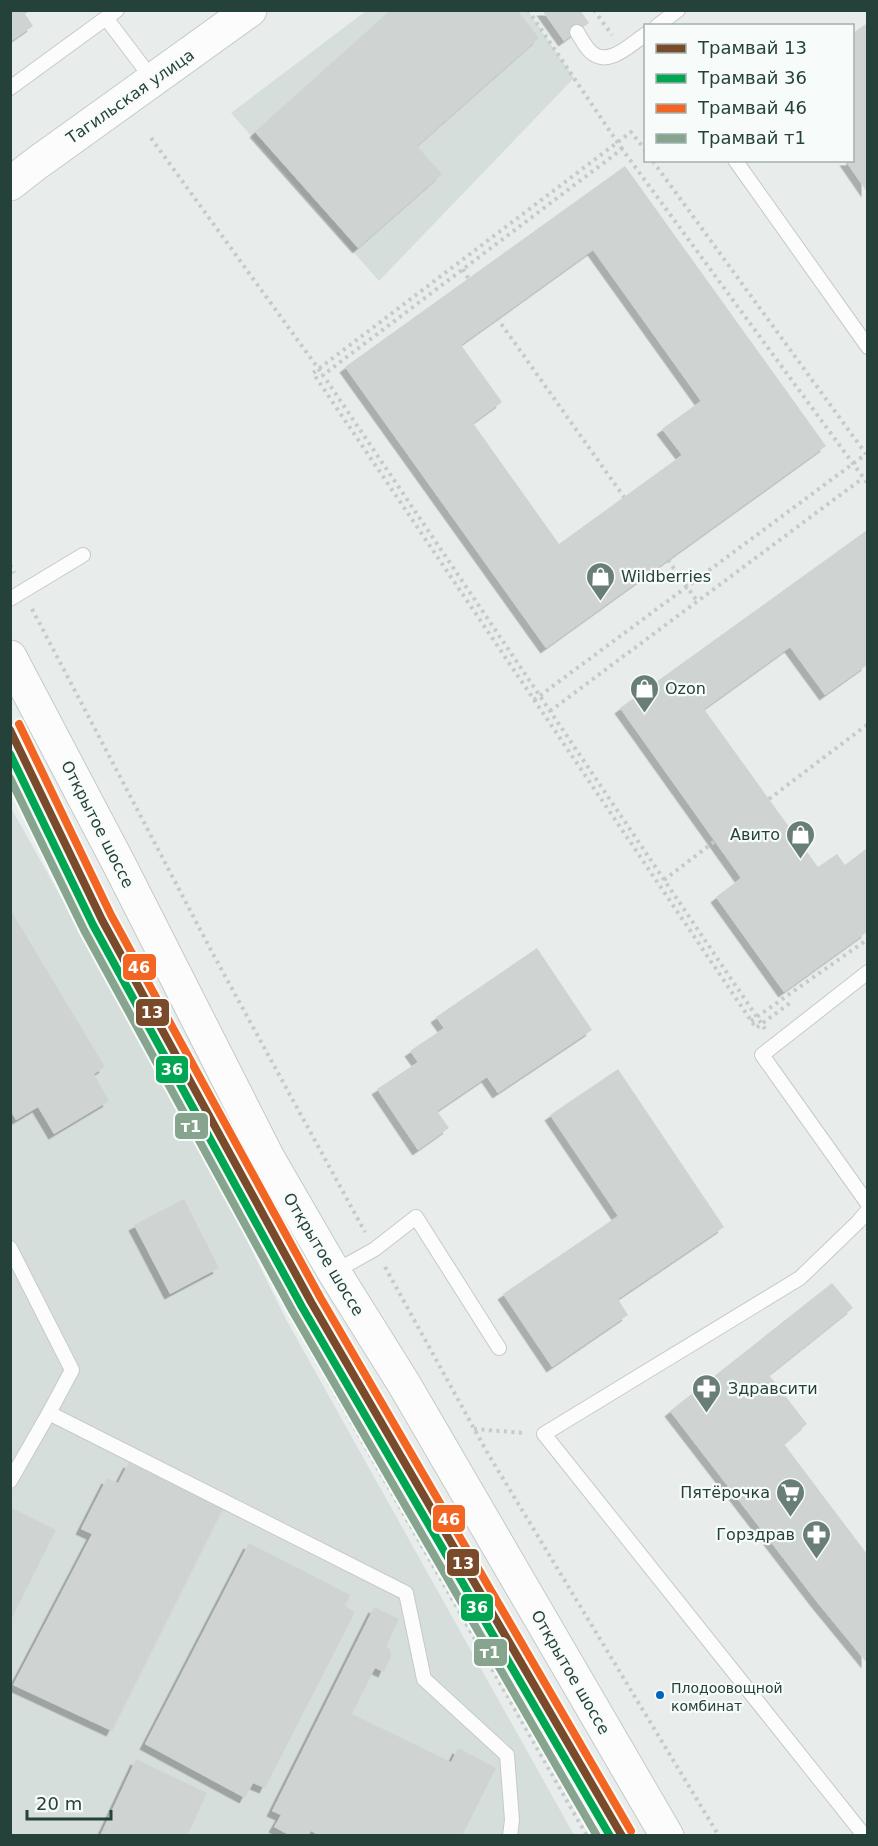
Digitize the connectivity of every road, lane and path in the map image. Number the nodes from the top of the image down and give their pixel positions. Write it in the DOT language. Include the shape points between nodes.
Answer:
graph roads {
  1 [pos="250,10"];
  2 [pos="528,10"];
  3 [pos="594,10"];
  4 [pos="678,10"];
  5 [pos="112,14"];
  6 [pos="660,24"];
  7 [pos="577,32"];
  8 [pos="644,35"];
  9 [pos="623,50"];
  10 [pos="153,80"];
  11 [pos="10,88"];
  12 [pos="151,138"];
  13 [pos="618,142"];
  14 [pos="622,148"];
  15 [pos="644,150"];
  16 [pos="653,162"];
  17 [pos="736,162"];
  18 [pos="10,184"];
  19 [pos="463,269"];
  20 [pos="468,278"];
  21 [pos="497,318"];
  22 [pos="867,347"];
  23 [pos="318,368"];
  24 [pos="323,375"];
  25 [pos="853,465"];
  26 [pos="863,478"];
  27 [pos="867,484"];
  28 [pos="624,497"];
  29 [pos="83,555"];
  30 [pos="668,560"];
  31 [pos="10,565"];
  32 [pos="687,587"];
  33 [pos="23,592"];
  34 [pos="10,599"];
  35 [pos="697,601"];
  36 [pos="10,657"];
  37 [pos="540,697"];
  38 [pos="534,700"];
  39 [pos="550,711"];
  40 [pos="867,724"];
  41 [pos="10,778"];
  42 [pos="769,799"];
  43 [pos="715,841"];
  44 [pos="664,880"];
  45 [pos="867,939"];
  46 [pos="867,972"];
  47 [pos="756,1017"];
  48 [pos="766,1031"];
  49 [pos="867,1204"];
  50 [pos="867,1210"];
  51 [pos="10,1248"];
  52 [pos="375,1249"];
  53 [pos="334,1272"];
  54 [pos="499,1348"];
  55 [pos="49,1413"];
  56 [pos="474,1429"];
  57 [pos="544,1434"];
  58 [pos="10,1481"];
  59 [pos="863,1834"];
  60 [pos="510,1836"];
  61 [pos="586,1836"];
  62 [pos="667,1836"];
  63 [pos="719,1836"];
  1 -- 10 [label="main road, Тагильская улица"];
  2 -- 13 [label="path"];
  3 -- 9 [label="path"];
  4 -- 6 [label="lane"];
  5 -- 10 [label="lane"];
  5 -- 11 [label="lane"];
  7 -- 9 [label="lane" via="598,57 606,58"];
  8 -- 9 [label="lane"];
  10 -- 18 [label="main road, Тагильская улица"];
  12 -- 23 [label="path"];
  13 -- 14 [label="path"];
  13 -- 15 [label="path" via="632,132"];
  13 -- 23 [label="path"];
  14 -- 19 [label="path"];
  14 -- 25 [label="path"];
  16 -- 25 [label="path" via="866,454"];
  17 -- 22 [label="lane"];
  19 -- 20 [label="path"];
  19 -- 24 [label="path"];
  21 -- 28 [label="path"];
  23 -- 24 [label="path"];
  23 -- 38 [label="path" via="313,373"];
  24 -- 37 [label="path"];
  25 -- 26 [label="path"];
  25 -- 32 [label="path"];
  26 -- 27 [label="path"];
  26 -- 35 [label="path"];
  29 -- 33 [label="lane"];
  30 -- 32 [label="path"];
  31 -- 33 [label="path"];
  32 -- 35 [label="path"];
  32 -- 37 [label="path"];
  33 -- 34 [label="lane"];
  33 -- 52 [label="path" via="213,954"];
  35 -- 39 [label="path"];
  36 -- 53 [label="main road, Открытое шоссе" via="268,1158"];
  37 -- 38 [label="path"];
  37 -- 39 [label="path"];
  38 -- 47 [label="path" via="751,1021"];
  39 -- 44 [label="path"];
  40 -- 42 [label="path"];
  41 -- 61 [label="path" via="286,1310"];
  43 -- 44 [label="path"];
  44 -- 47 [label="path"];
  45 -- 47 [label="path"];
  46 -- 49 [label="lane" via="762,1055"];
  47 -- 48 [label="path"];
  50 -- 57 [label="lane" via="800,1278"];
  51 -- 55 [label="lane" via="72,1370"];
  52 -- 53 [label="lane"];
  52 -- 54 [label="lane" via="416,1217"];
  52 -- 56 [label="path"];
  53 -- 62 [label="main road, Открытое шоссе" via="404,1384"];
  55 -- 58 [label="lane"];
  55 -- 60 [label="lane" via="406,1593 424,1679 507,1755"];
  56 -- 57 [label="path"];
  56 -- 63 [label="path"];
  57 -- 59 [label="lane"];
}
